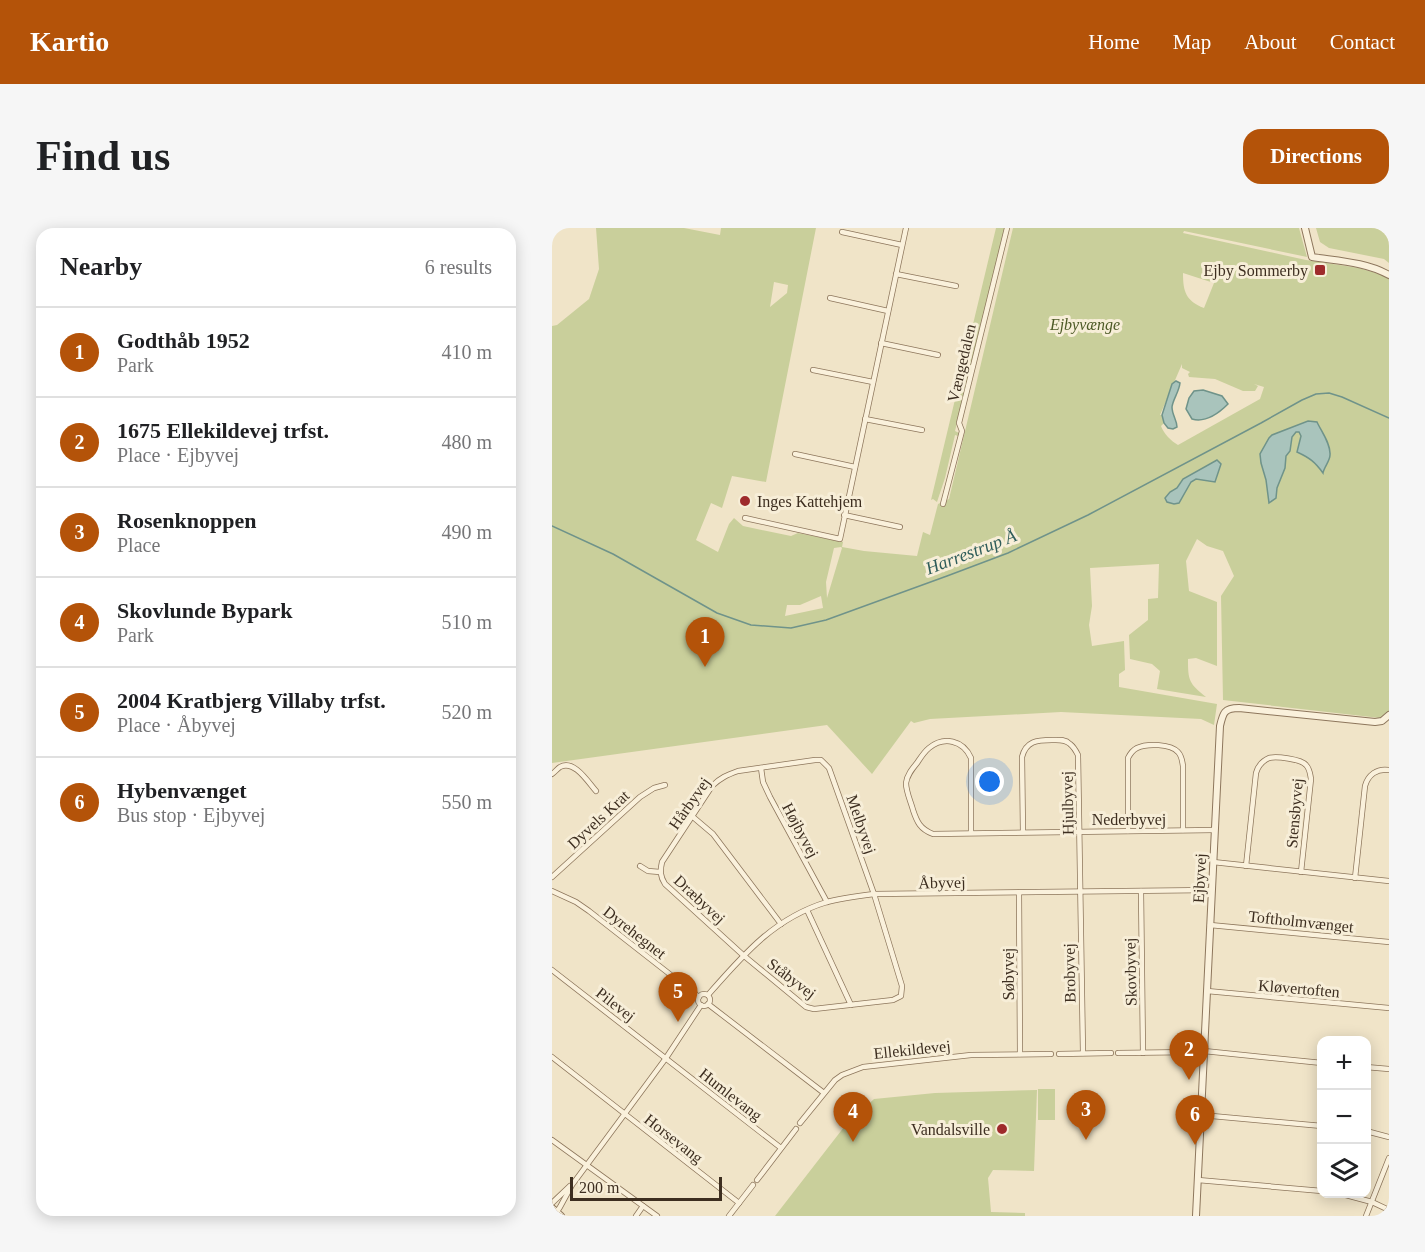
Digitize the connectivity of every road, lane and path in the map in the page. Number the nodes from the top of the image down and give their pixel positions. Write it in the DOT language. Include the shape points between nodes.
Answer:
graph roads {
  1 [pos="906,228"];
  2 [pos="1007,228"];
  3 [pos="1305,228"];
  4 [pos="842,232"];
  5 [pos="903,245"];
  6 [pos="896,274"];
  7 [pos="1389,275"];
  8 [pos="956,286"];
  9 [pos="830,298"];
  10 [pos="888,311"];
  11 [pos="881,343"];
  12 [pos="938,355"];
  13 [pos="813,370"];
  14 [pos="873,382"];
  15 [pos="865,418"];
  16 [pos="922,430"];
  17 [pos="795,454"];
  18 [pos="855,467"];
  19 [pos="943,504"];
  20 [pos="844,515"];
  21 [pos="745,518"];
  22 [pos="900,527"];
  23 [pos="1389,715"];
  24 [pos="825,763"];
  25 [pos="760,768"];
  26 [pos="1389,770"];
  27 [pos="552,774"];
  28 [pos="665,785"];
  29 [pos="596,791"];
  30 [pos="693,817"];
  31 [pos="1183,830"];
  32 [pos="1215,830"];
  33 [pos="1079,831"];
  34 [pos="1128,831"];
  35 [pos="1023,832"];
  36 [pos="971,833"];
  37 [pos="1213,862"];
  38 [pos="640,866"];
  39 [pos="1246,866"];
  40 [pos="660,872"];
  41 [pos="1301,872"];
  42 [pos="552,878"];
  43 [pos="1355,878"];
  44 [pos="1389,881"];
  45 [pos="1212,890"];
  46 [pos="552,891"];
  47 [pos="1141,891"];
  48 [pos="1080,892"];
  49 [pos="1019,893"];
  50 [pos="874,894"];
  51 [pos="827,902"];
  52 [pos="807,910"];
  53 [pos="781,924"];
  54 [pos="1210,925"];
  55 [pos="1389,942"];
  56 [pos="743,955"];
  57 [pos="552,970"];
  58 [pos="1207,991"];
  59 [pos="708,996"];
  60 [pos="901,996"];
  61 [pos="699,997"];
  62 [pos="708,1004"];
  63 [pos="701,1005"];
  64 [pos="851,1005"];
  65 [pos="1389,1008"];
  66 [pos="1204,1051"];
  67 [pos="1195,1052"];
  68 [pos="1083,1053"];
  69 [pos="1111,1053"];
  70 [pos="1118,1053"];
  71 [pos="1143,1053"];
  72 [pos="1020,1054"];
  73 [pos="1051,1054"];
  74 [pos="1059,1054"];
  75 [pos="552,1058"];
  76 [pos="666,1058"];
  77 [pos="1317,1062"];
  78 [pos="1371,1068"];
  79 [pos="1389,1070"];
  80 [pos="824,1093"];
  81 [pos="624,1114"];
  82 [pos="1201,1115"];
  83 [pos="800,1124"];
  84 [pos="1317,1126"];
  85 [pos="796,1129"];
  86 [pos="1371,1132"];
  87 [pos="1389,1137"];
  88 [pos="552,1140"];
  89 [pos="782,1148"];
  90 [pos="1389,1158"];
  91 [pos="586,1165"];
  92 [pos="757,1180"];
  93 [pos="1198,1180"];
  94 [pos="572,1185"];
  95 [pos="753,1185"];
  96 [pos="1317,1191"];
  97 [pos="1357,1198"];
  98 [pos="1372,1202"];
  99 [pos="552,1203"];
  100 [pos="739,1203"];
  101 [pos="643,1206"];
  102 [pos="1389,1210"];
  103 [pos="556,1213"];
  104 [pos="636,1216"];
  105 [pos="657,1216"];
  106 [pos="729,1216"];
  107 [pos="1196,1216"];
  108 [pos="1366,1216"];
  1 -- 5 [label="street"];
  2 -- 19 [label="street, Vængedalen"];
  3 -- 7 [label="street" via="1312,257 1360,264"];
  4 -- 5 [label="street"];
  5 -- 6 [label="street"];
  6 -- 8 [label="street"];
  6 -- 10 [label="street"];
  9 -- 10 [label="street"];
  10 -- 11 [label="street"];
  11 -- 12 [label="street"];
  11 -- 14 [label="street"];
  13 -- 14 [label="street"];
  14 -- 15 [label="street"];
  15 -- 16 [label="street"];
  15 -- 18 [label="street"];
  17 -- 18 [label="street"];
  18 -- 20 [label="street"];
  20 -- 21 [label="street" via="840,538"];
  20 -- 22 [label="street"];
  23 -- 32 [label="street, Ejbyvej" via="1376,722 1239,708 1226,710 1220,726"];
  24 -- 25 [label="street, Hårbyvej" via="815,760"];
  24 -- 50 [label="street, Melbyvej"];
  25 -- 30 [label="street, Hårbyvej" via="738,771 718,780"];
  25 -- 51 [label="street, Højbyvej" via="770,797"];
  26 -- 43 [label="street" via="1375,772 1365,786"];
  27 -- 29 [label="street" via="561,766 573,766"];
  28 -- 42 [label="street, Dyvels Krat" via="640,796"];
  30 -- 40 [label="street, Hårbyvej" via="662,862"];
  30 -- 53 [label="street" via="713,834"];
  31 -- 32 [label="street, Nederbyvej"];
  31 -- 34 [label="street, Nederbyvej"];
  31 -- 34 [label="street" via="1182,760 1176,750 1162,745 1140,746 1130,754"];
  32 -- 37 [label="street, Ejbyvej"];
  33 -- 34 [label="street, Nederbyvej"];
  33 -- 35 [label="street, Nederbyvej"];
  33 -- 35 [label="street, Hjulbyvej" via="1078,755 1072,744 1037,740 1031,742 1022,757"];
  33 -- 48 [label="street, Hjulbyvej"];
  35 -- 36 [label="street, Nederbyvej"];
  36 -- 36 [label="street, Nederbyvej" via="933,834 917,823 906,788 908,775 926,750 940,742 961,744 971,758"];
  37 -- 39 [label="street"];
  37 -- 45 [label="street, Ejbyvej"];
  38 -- 40 [label="street, Dræbyvej" via="652,873"];
  39 -- 41 [label="street"];
  39 -- 41 [label="street, Stensbyvej" via="1256,772 1263,761 1274,757 1302,762 1310,772"];
  40 -- 56 [label="street, Dræbyvej" via="665,884"];
  41 -- 43 [label="street"];
  43 -- 44 [label="street"];
  45 -- 47 [label="street, Åbyvej"];
  45 -- 54 [label="street, Ejbyvej"];
  46 -- 61 [label="street, Dyrehegnet" via="589,911"];
  47 -- 48 [label="street, Åbyvej"];
  47 -- 71 [label="street, Skovbyvej"];
  48 -- 49 [label="street, Åbyvej"];
  48 -- 68 [label="street, Brobyvej"];
  49 -- 50 [label="street, Åbyvej"];
  49 -- 72 [label="street, Søbyvej"];
  50 -- 51 [label="street, Åbyvej"];
  50 -- 60 [label="street, Melbyvej" via="902,986"];
  51 -- 52 [label="street, Åbyvej"];
  52 -- 53 [label="street, Åbyvej"];
  52 -- 64 [label="street"];
  53 -- 56 [label="street, Åbyvej"];
  54 -- 55 [label="street, Toftholmvænget"];
  54 -- 58 [label="street, Ejbyvej"];
  56 -- 59 [label="street, Åbyvej"];
  56 -- 64 [label="street, Ståbyvej" via="806,1007"];
  57 -- 76 [label="street, Pilevej"];
  58 -- 65 [label="street, Kløvertoften"];
  58 -- 66 [label="street, Ejbyvej"];
  59 -- 61 [label="street"];
  59 -- 62 [label="street"];
  60 -- 64 [label="street, Ståbyvej"];
  61 -- 63 [label="street"];
  62 -- 63 [label="street"];
  62 -- 80 [label="street"];
  63 -- 76 [label="street"];
  66 -- 77 [label="street"];
  66 -- 82 [label="street, Ejbyvej"];
  67 -- 71 [label="street"];
  68 -- 69 [label="street"];
  68 -- 74 [label="street"];
  70 -- 71 [label="street"];
  72 -- 73 [label="street, Ellekildevej"];
  72 -- 80 [label="street, Ellekildevej" via="863,1066 842,1075"];
  75 -- 81 [label="street, Horsevang"];
  76 -- 81 [label="street"];
  76 -- 89 [label="street, Humlevang"];
  78 -- 79 [label="street"];
  80 -- 83 [label="street, Ellekildevej"];
  81 -- 91 [label="street"];
  81 -- 100 [label="street, Horsevang"];
  82 -- 84 [label="street"];
  82 -- 93 [label="street, Ejbyvej"];
  85 -- 89 [label="street"];
  86 -- 87 [label="street"];
  88 -- 91 [label="street"];
  89 -- 92 [label="street"];
  90 -- 98 [label="street"];
  91 -- 94 [label="street"];
  91 -- 101 [label="street"];
  93 -- 96 [label="street"];
  93 -- 107 [label="street, Ejbyvej"];
  94 -- 99 [label="street"];
  94 -- 103 [label="street"];
  95 -- 100 [label="street"];
  97 -- 98 [label="street"];
  98 -- 102 [label="street"];
  98 -- 108 [label="street"];
  100 -- 106 [label="street"];
  101 -- 104 [label="street"];
  101 -- 105 [label="street"];
}
